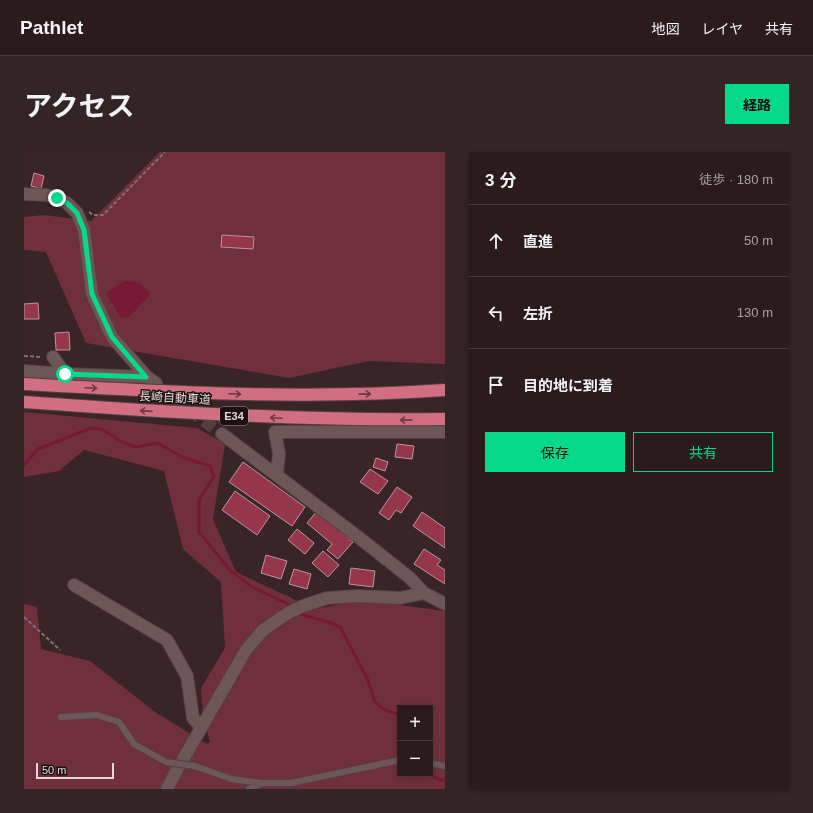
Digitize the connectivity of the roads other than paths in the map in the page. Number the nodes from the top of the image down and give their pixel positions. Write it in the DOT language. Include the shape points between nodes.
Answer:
graph roads {
  1 [pos="24,194"];
  2 [pos="53,357"];
  3 [pos="24,370"];
  4 [pos="65,374"];
  5 [pos="24,384"];
  6 [pos="445,390"];
  7 [pos="24,402"];
  8 [pos="445,419"];
  9 [pos="445,432"];
  10 [pos="222,434"];
  11 [pos="277,475"];
  12 [pos="74,585"];
  13 [pos="424,593"];
  14 [pos="445,604"];
  15 [pos="61,717"];
  16 [pos="201,727"];
  17 [pos="397,761"];
  18 [pos="433,764"];
  19 [pos="445,766"];
  20 [pos="264,783"];
  21 [pos="167,789"];
  22 [pos="249,789"];
  1 -- 4 [label="street" via="46,194 67,203 77,213 84,230 92,294 112,337 151,380"];
  2 -- 4 [label="street"];
  3 -- 4 [label="street"];
  5 -- 6 [label="highway, 長崎自動車道 / E34, one-way, bridge" via="151,392 273,395"];
  8 -- 7 [label="highway, 長崎自動車道 / E34, one-way, bridge" via="284,418"];
  9 -- 11 [label="street" via="275,432 279,453"];
  10 -- 11 [label="street"];
  11 -- 13 [label="street" via="410,578"];
  12 -- 16 [label="street" via="167,640 187,676 193,718"];
  13 -- 14 [label="street"];
  13 -- 16 [label="street" via="400,598 327,598 288,613 263,630 246,650"];
  15 -- 20 [label="lane, bridge" via="97,714 119,722 134,744 166,762 195,766 231,779"];
  16 -- 21 [label="street"];
  17 -- 20 [label="lane" via="291,783"];
  18 -- 19 [label="lane"];
  20 -- 22 [label="lane"];
}
